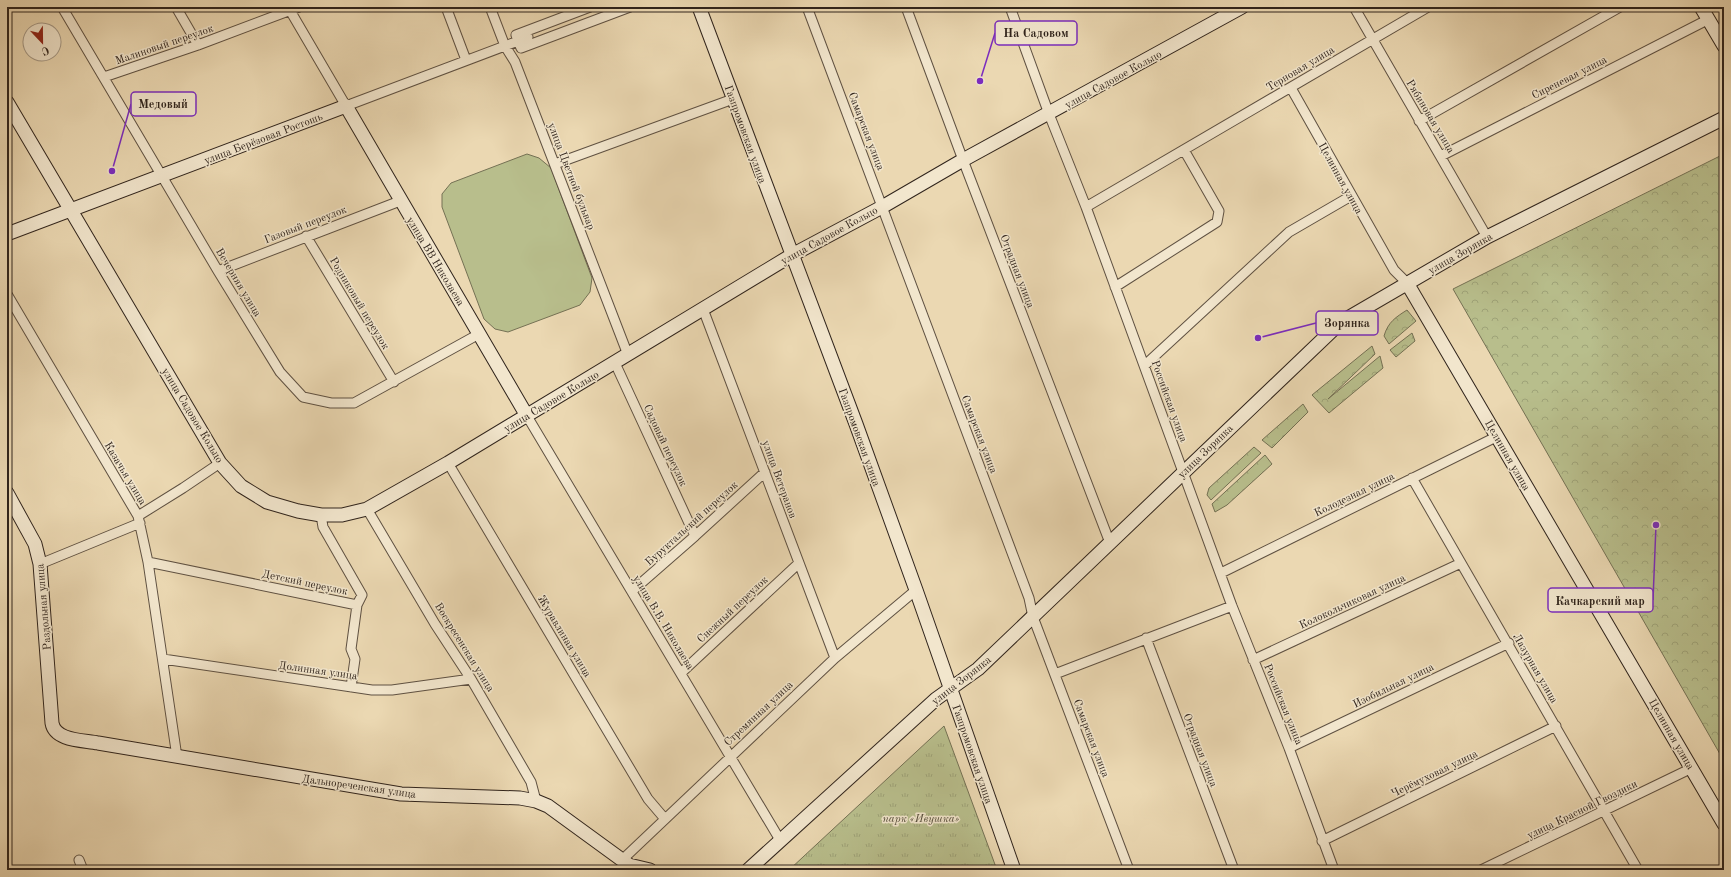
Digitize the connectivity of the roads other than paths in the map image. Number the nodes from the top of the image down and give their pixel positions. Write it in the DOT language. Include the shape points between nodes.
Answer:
graph roads {
  1 [pos="62,7"];
  2 [pos="176,7"];
  3 [pos="299,7"];
  4 [pos="446,7"];
  5 [pos="490,7"];
  6 [pos="699,7"];
  7 [pos="807,7"];
  8 [pos="906,7"];
  9 [pos="1010,7"];
  10 [pos="1242,7"];
  11 [pos="1354,7"];
  12 [pos="1428,7"];
  13 [pos="1620,7"];
  14 [pos="1701,7"];
  15 [pos="587,8"];
  16 [pos="625,8"];
  17 [pos="289,9"];
  18 [pos="606,11"];
  19 [pos="568,15"];
  20 [pos="1709,19"];
  21 [pos="553,21"];
  22 [pos="589,22"];
  23 [pos="573,28"];
  24 [pos="558,34"];
  25 [pos="528,37"];
  26 [pos="1372,39"];
  27 [pos="198,45"];
  28 [pos="505,46"];
  29 [pos="1724,46"];
  30 [pos="466,60"];
  31 [pos="104,77"];
  32 [pos="1291,88"];
  33 [pos="733,99"];
  34 [pos="7,102"];
  35 [pos="346,106"];
  36 [pos="1049,114"];
  37 [pos="1724,118"];
  38 [pos="1419,121"];
  39 [pos="1184,150"];
  40 [pos="1441,156"];
  41 [pos="963,160"];
  42 [pos="555,164"];
  43 [pos="163,176"];
  44 [pos="1351,196"];
  45 [pos="400,201"];
  46 [pos="882,206"];
  47 [pos="1086,207"];
  48 [pos="69,209"];
  49 [pos="7,234"];
  50 [pos="306,236"];
  51 [pos="1487,237"];
  52 [pos="792,255"];
  53 [pos="218,270"];
  54 [pos="1407,283"];
  55 [pos="1116,287"];
  56 [pos="7,294"];
  57 [pos="703,309"];
  58 [pos="479,334"];
  59 [pos="628,355"];
  60 [pos="615,363"];
  61 [pos="1145,365"];
  62 [pos="394,382"];
  63 [pos="527,416"];
  64 [pos="1498,436"];
  65 [pos="220,463"];
  66 [pos="448,463"];
  67 [pos="765,472"];
  68 [pos="1183,472"];
  69 [pos="1412,478"];
  70 [pos="7,493"];
  71 [pos="367,509"];
  72 [pos="321,515"];
  73 [pos="139,520"];
  74 [pos="696,536"];
  75 [pos="1110,543"];
  76 [pos="148,562"];
  77 [pos="798,563"];
  78 [pos="1461,563"];
  79 [pos="40,564"];
  80 [pos="1221,573"];
  81 [pos="916,590"];
  82 [pos="632,591"];
  83 [pos="357,606"];
  84 [pos="1232,606"];
  85 [pos="1033,617"];
  86 [pos="1146,638"];
  87 [pos="1509,643"];
  88 [pos="835,658"];
  89 [pos="163,659"];
  90 [pos="1254,660"];
  91 [pos="681,673"];
  92 [pos="1055,674"];
  93 [pos="471,678"];
  94 [pos="351,687"];
  95 [pos="951,689"];
  96 [pos="1556,726"];
  97 [pos="53,729"];
  98 [pos="1289,748"];
  99 [pos="730,756"];
  100 [pos="177,757"];
  101 [pos="1692,768"];
  102 [pos="536,801"];
  103 [pos="1605,811"];
  104 [pos="664,819"];
  105 [pos="1724,824"];
  106 [pos="780,840"];
  107 [pos="1322,841"];
  108 [pos="79,860"];
  109 [pos="622,860"];
  110 [pos="83,870"];
  111 [pos="650,870"];
  112 [pos="748,870"];
  113 [pos="1014,870"];
  114 [pos="1129,870"];
  115 [pos="1234,870"];
  116 [pos="1334,870"];
  117 [pos="1481,870"];
  118 [pos="1638,870"];
  1 -- 31 [label="street, Вечерняя улица"];
  2 -- 27 [label="street"];
  3 -- 17 [label="street, Малиновый переулок"];
  4 -- 30 [label="street"];
  5 -- 28 [label="street, улица Цветной бульвар"];
  6 -- 33 [label="street, Газпромовская улица"];
  7 -- 46 [label="street, Самарская улица"];
  8 -- 41 [label="street, Отрадная улица"];
  9 -- 36 [label="street, Российская улица"];
  10 -- 36 [label="street, улица Садовое Кольцо"];
  11 -- 26 [label="street, Рябиновая улица"];
  12 -- 26 [label="street, Терновая улица"];
  13 -- 38 [label="street"];
  14 -- 20 [label="street"];
  15 -- 19 [label="street"];
  15 -- 22 [label="street"];
  16 -- 18 [label="street"];
  17 -- 27 [label="street, Малиновый переулок"];
  17 -- 35 [label="street"];
  18 -- 22 [label="street"];
  19 -- 21 [label="street"];
  19 -- 23 [label="street"];
  20 -- 29 [label="street"];
  20 -- 40 [label="street, Сиреневая улица"];
  21 -- 24 [label="street"];
  21 -- 25 [label="street"];
  22 -- 23 [label="street"];
  23 -- 24 [label="street"];
  24 -- 25 [label="street"];
  25 -- 28 [label="street, улица Берёзовая Ростошь" via="521,48 518,41"];
  26 -- 32 [label="street, Терновая улица"];
  26 -- 38 [label="street, Рябиновая улица"];
  27 -- 31 [label="street, Малиновый переулок"];
  28 -- 30 [label="street, улица Берёзовая Ростошь"];
  28 -- 42 [label="street, улица Цветной бульвар" via="515,62"];
  30 -- 35 [label="street, улица Берёзовая Ростошь"];
  31 -- 43 [label="street, Вечерняя улица"];
  32 -- 39 [label="street, Терновая улица"];
  32 -- 44 [label="street, Целинная улица"];
  33 -- 42 [label="street"];
  33 -- 52 [label="street, Газпромовская улица"];
  34 -- 48 [label="street, улица Садовое Кольцо"];
  35 -- 43 [label="street, улица Берёзовая Ростошь"];
  35 -- 45 [label="street, улица ВВ Николаева"];
  36 -- 41 [label="street, улица Садовое Кольцо"];
  36 -- 47 [label="street, Российская улица"];
  37 -- 51 [label="street, улица Зорянка"];
  38 -- 40 [label="street, Рябиновая улица"];
  39 -- 47 [label="street, Терновая улица"];
  39 -- 55 [label="street" via="1219,211 1217,222"];
  40 -- 51 [label="street, Рябиновая улица"];
  41 -- 46 [label="street, улица Садовое Кольцо"];
  41 -- 75 [label="street, Отрадная улица"];
  42 -- 59 [label="street, улица Цветной бульвар"];
  43 -- 48 [label="street, улица Берёзовая Ростошь"];
  43 -- 53 [label="street, Вечерняя улица"];
  44 -- 54 [label="street, Целинная улица" via="1394,270"];
  44 -- 61 [label="street" via="1289,232"];
  45 -- 50 [label="street, Газовый переулок"];
  45 -- 58 [label="street, улица ВВ Николаева"];
  46 -- 52 [label="street, улица Садовое Кольцо"];
  46 -- 85 [label="street, Самарская улица" via="1026,591"];
  47 -- 55 [label="street, Российская улица"];
  48 -- 49 [label="street, улица Берёзовая Ростошь"];
  48 -- 65 [label="street, улица Садовое Кольцо" via="84,230"];
  50 -- 53 [label="street, Газовый переулок"];
  50 -- 62 [label="street, Родниковый переулок"];
  51 -- 54 [label="street, улица Зорянка"];
  52 -- 57 [label="street, улица Садовое Кольцо"];
  52 -- 81 [label="street, Газпромовская улица"];
  53 -- 62 [label="street, Вечерняя улица" via="280,372 303,397 331,403 354,403"];
  54 -- 64 [label="street, Целинная улица"];
  54 -- 68 [label="street, улица Зорянка" via="1341,322"];
  55 -- 61 [label="street, Российская улица"];
  56 -- 73 [label="street, Казачья улица"];
  57 -- 59 [label="street, улица Садовое Кольцо"];
  57 -- 67 [label="street, улица Ветеранов"];
  58 -- 62 [label="street, Вечерняя улица"];
  58 -- 63 [label="street, улица ВВ Николаева"];
  59 -- 60 [label="street, улица Садовое Кольцо"];
  60 -- 63 [label="street, улица Садовое Кольцо"];
  60 -- 74 [label="street, Садовый переулок"];
  61 -- 68 [label="street, Российская улица"];
  63 -- 66 [label="street, улица Садовое Кольцо"];
  63 -- 82 [label="street, улица В.В. Николаева"];
  64 -- 69 [label="street, Колодезная улица"];
  64 -- 101 [label="street, Целинная улица"];
  65 -- 72 [label="street, улица Садовое Кольцо" via="241,486 267,502"];
  65 -- 73 [label="street"];
  66 -- 71 [label="street, улица Садовое Кольцо"];
  66 -- 104 [label="street, Журавлиная улица" via="648,799"];
  67 -- 74 [label="street, Буруктальский переулок"];
  67 -- 77 [label="street, улица Ветеранов"];
  68 -- 75 [label="street, улица Зорянка"];
  68 -- 80 [label="street, Российская улица"];
  69 -- 78 [label="street, Лазурная улица"];
  69 -- 80 [label="street, Колодезная улица"];
  70 -- 79 [label="street, Раздольная улица" via="35,544"];
  71 -- 72 [label="street, улица Садовое Кольцо" via="342,515"];
  71 -- 93 [label="street, Воскресенская улица"];
  72 -- 83 [label="street, Детский переулок" via="324,527 362,595"];
  73 -- 76 [label="street, Казачья улица"];
  73 -- 79 [label="street"];
  74 -- 82 [label="street, Буруктальский переулок"];
  75 -- 85 [label="street, улица Зорянка"];
  76 -- 83 [label="street, Детский переулок"];
  76 -- 89 [label="street, Казачья улица"];
  77 -- 88 [label="street, улица Ветеранов"];
  77 -- 91 [label="street, Снежный переулок"];
  78 -- 87 [label="street, Лазурная улица"];
  78 -- 90 [label="street, Колокольчиковая улица"];
  79 -- 97 [label="street, Раздольная улица"];
  80 -- 84 [label="street, Российская улица"];
  81 -- 88 [label="street, Стремянная улица"];
  81 -- 95 [label="street, Газпромовская улица"];
  82 -- 91 [label="street, улица В.В. Николаева"];
  83 -- 94 [label="street" via="350,649 355,659"];
  84 -- 86 [label="street"];
  84 -- 90 [label="street, Российская улица"];
  85 -- 92 [label="street, Самарская улица"];
  85 -- 95 [label="street, улица Зорянка" via="978,669"];
  86 -- 92 [label="street"];
  86 -- 115 [label="street, Отрадная улица"];
  87 -- 96 [label="street, Лазурная улица"];
  87 -- 98 [label="street, Изобильная улица"];
  88 -- 99 [label="street, Стремянная улица"];
  89 -- 94 [label="street, Долинная улица"];
  89 -- 100 [label="street, Казачья улица"];
  90 -- 98 [label="street, Российская улица"];
  91 -- 99 [label="street, улица В.В. Николаева"];
  92 -- 114 [label="street, Самарская улица"];
  93 -- 94 [label="street, Долинная улица" via="392,690"];
  93 -- 102 [label="street, Воскресенская улица" via="531,782"];
  95 -- 106 [label="street, улица Зорянка" via="936,698"];
  95 -- 113 [label="street, Газпромовская улица"];
  96 -- 103 [label="street, Лазурная улица"];
  96 -- 107 [label="street, Черёмуховая улица"];
  97 -- 100 [label="street, Дальнореченская улица" via="56,733 70,738"];
  98 -- 107 [label="street, Российская улица"];
  99 -- 104 [label="street, Стремянная улица"];
  99 -- 106 [label="street, улица В.В. Николаева"];
  100 -- 102 [label="street, Дальнореченская улица" via="401,794 520,798"];
  101 -- 103 [label="street, улица Красной Гвоздики"];
  101 -- 105 [label="street, Целинная улица"];
  102 -- 109 [label="street, Дальнореченская улица" via="548,806"];
  103 -- 117 [label="street, улица Красной Гвоздики"];
  103 -- 118 [label="street, Лазурная улица"];
  104 -- 109 [label="street, Стремянная улица"];
  106 -- 112 [label="street, улица Зорянка"];
  107 -- 116 [label="street, Российская улица"];
  108 -- 110 [label="street"];
  109 -- 111 [label="street, Дальнореченская улица" via="637,868"];
}
